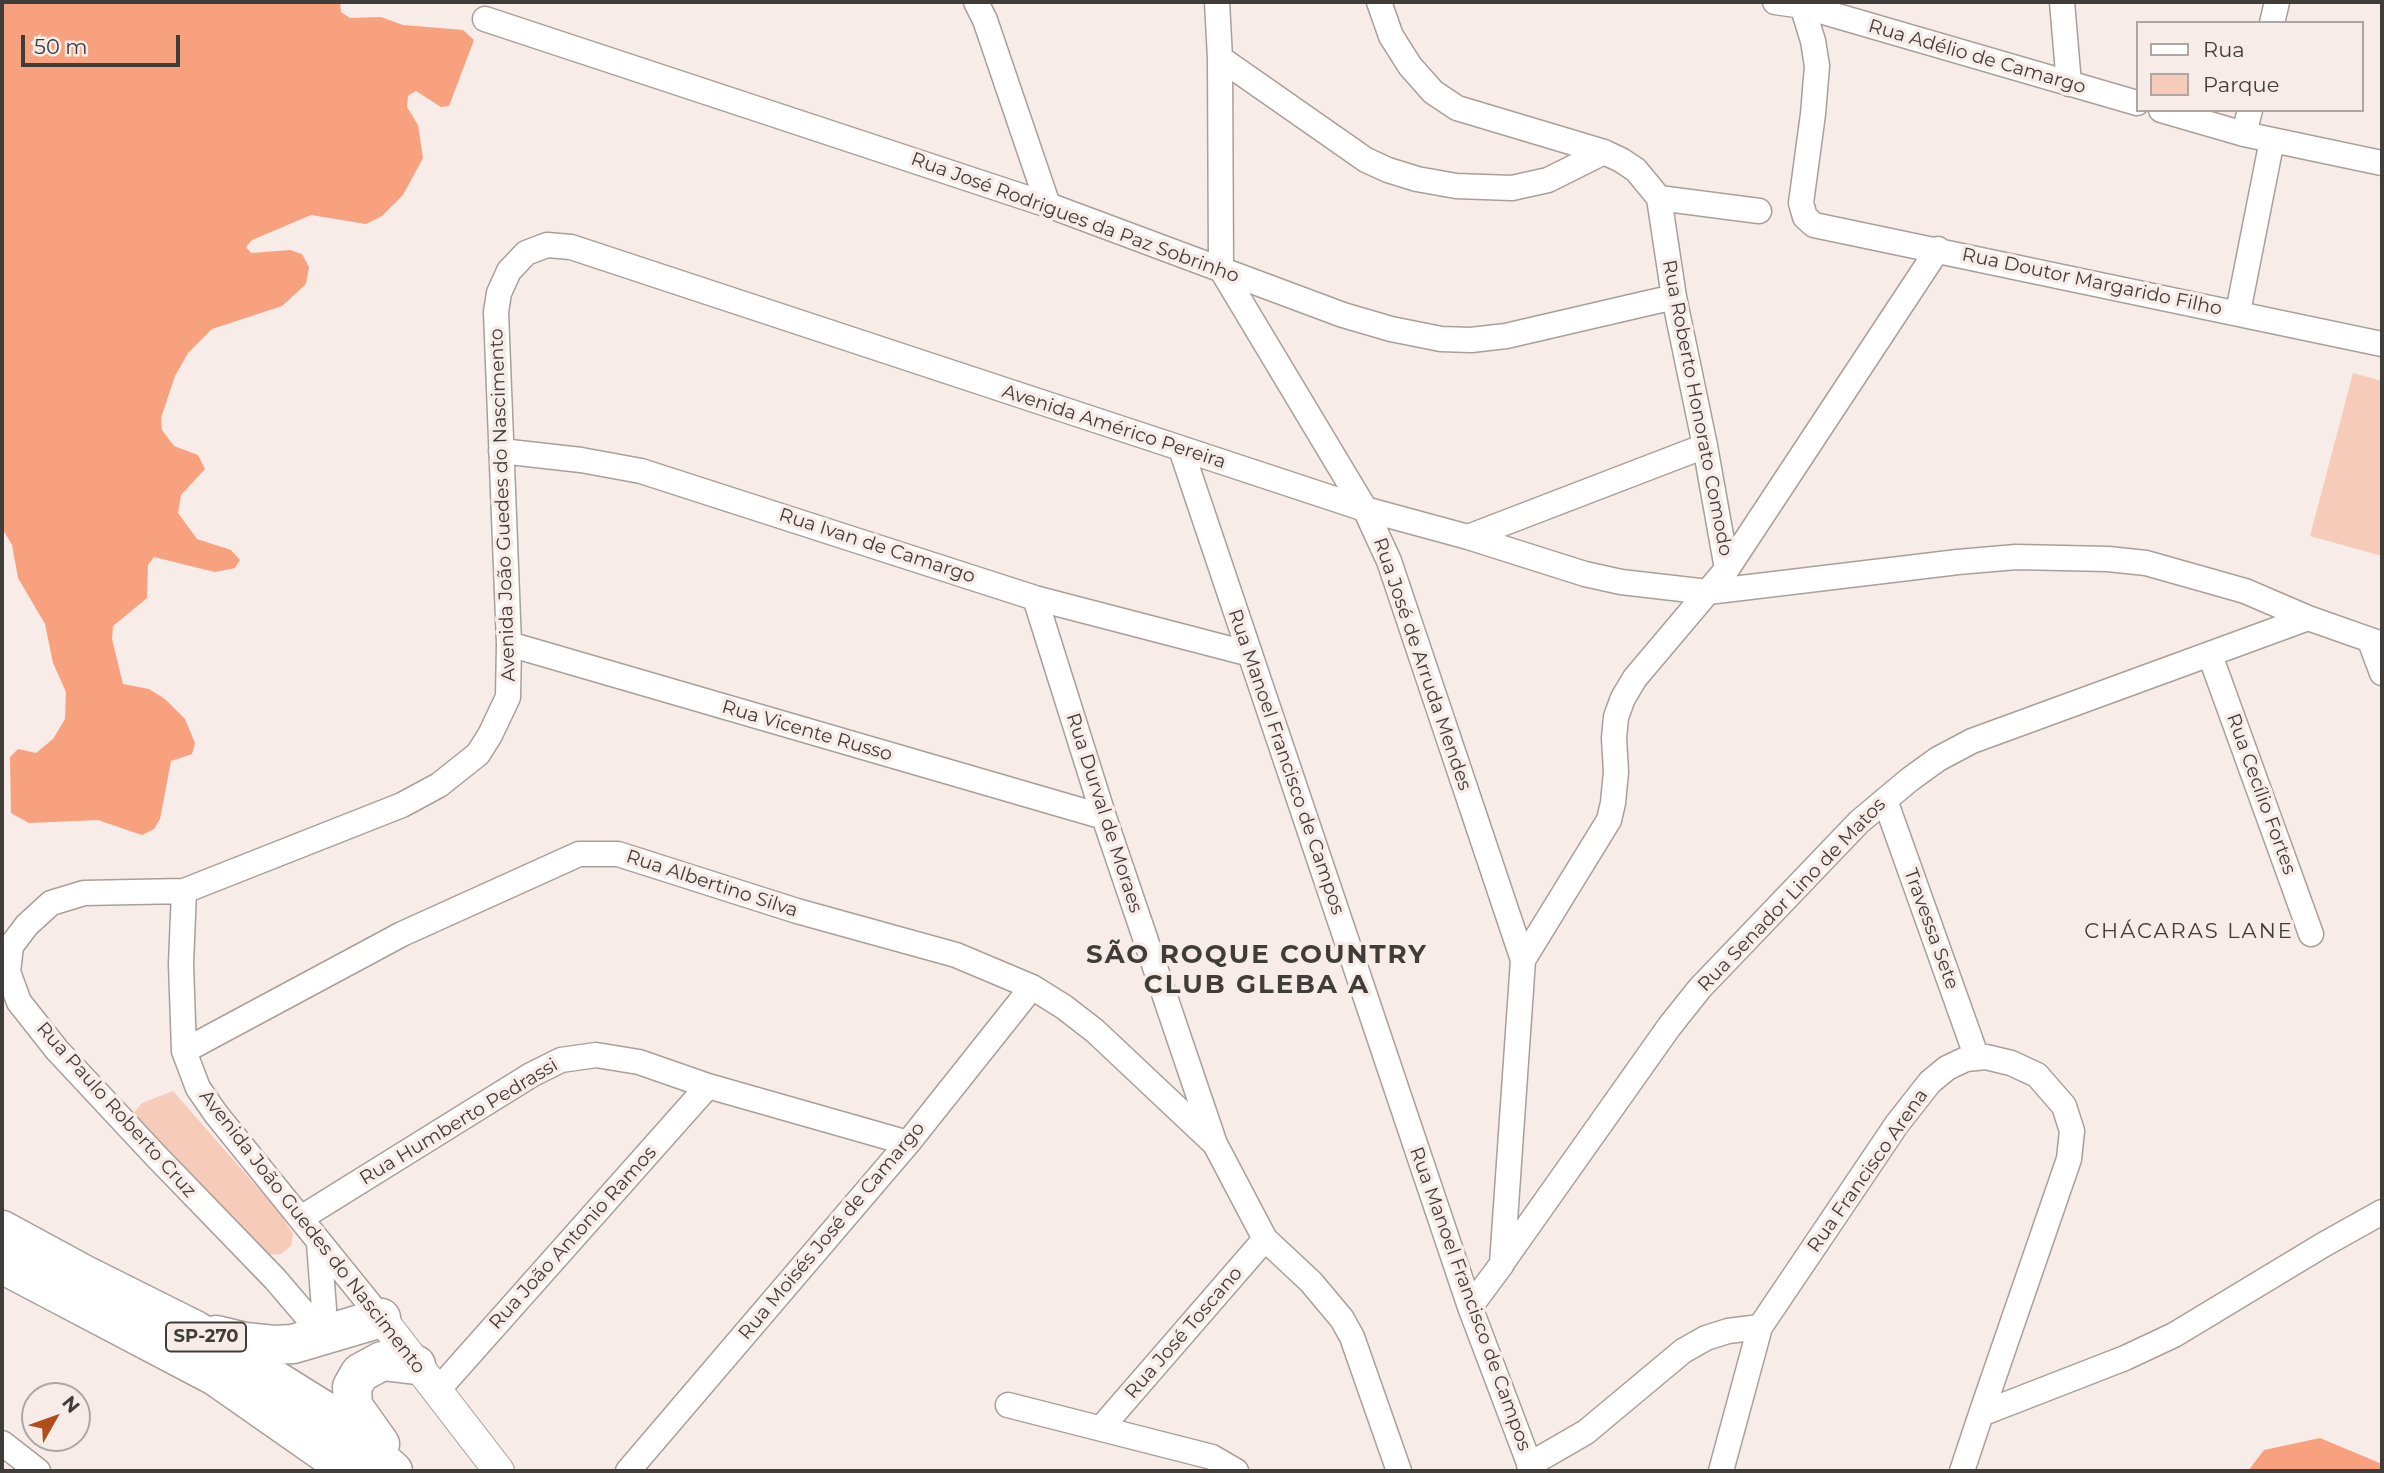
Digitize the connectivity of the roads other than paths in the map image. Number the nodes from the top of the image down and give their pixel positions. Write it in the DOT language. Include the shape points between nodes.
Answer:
graph roads {
  1 [pos="976,2"];
  2 [pos="1217,2"];
  3 [pos="1379,2"];
  4 [pos="1775,2"];
  5 [pos="2063,2"];
  6 [pos="2277,2"];
  7 [pos="1802,4"];
  8 [pos="485,19"];
  9 [pos="2272,21"];
  10 [pos="1220,58"];
  11 [pos="2069,84"];
  12 [pos="2136,103"];
  13 [pos="2175,112"];
  14 [pos="2247,122"];
  15 [pos="2272,140"];
  16 [pos="1604,152"];
  17 [pos="2382,163"];
  18 [pos="1659,198"];
  19 [pos="1048,205"];
  20 [pos="1759,211"];
  21 [pos="1938,249"];
  22 [pos="526,253"];
  23 [pos="1221,269"];
  24 [pos="1674,297"];
  25 [pos="2238,313"];
  26 [pos="2382,344"];
  27 [pos="1705,446"];
  28 [pos="1181,449"];
  29 [pos="501,451"];
  30 [pos="1365,509"];
  31 [pos="1468,537"];
  32 [pos="1727,569"];
  33 [pos="1709,592"];
  34 [pos="1035,598"];
  35 [pos="2308,618"];
  36 [pos="2376,643"];
  37 [pos="509,644"];
  38 [pos="1250,654"];
  39 [pos="2210,654"];
  40 [pos="2382,673"];
  41 [pos="1885,800"];
  42 [pos="1104,817"];
  43 [pos="184,891"];
  44 [pos="2311,934"];
  45 [pos="7,940"];
  46 [pos="1522,960"];
  47 [pos="1032,986"];
  48 [pos="184,1051"];
  49 [pos="1977,1058"];
  50 [pos="708,1086"];
  51 [pos="908,1143"];
  52 [pos="1215,1144"];
  53 [pos="2382,1212"];
  54 [pos="301,1219"];
  55 [pos="2,1230"];
  56 [pos="1265,1239"];
  57 [pos="319,1243"];
  58 [pos="2,1264"];
  59 [pos="1502,1264"];
  60 [pos="1470,1307"];
  61 [pos="381,1318"];
  62 [pos="1760,1326"];
  63 [pos="195,1330"];
  64 [pos="322,1334"];
  65 [pos="426,1378"];
  66 [pos="1008,1405"];
  67 [pos="1981,1414"];
  68 [pos="1102,1427"];
  69 [pos="2,1443"];
  70 [pos="1531,1468"];
  71 [pos="38,1471"];
  72 [pos="351,1471"];
  73 [pos="393,1471"];
  74 [pos="399,1471"];
  75 [pos="499,1471"];
  76 [pos="628,1471"];
  77 [pos="1236,1471"];
  78 [pos="1399,1471"];
  79 [pos="1721,1471"];
  80 [pos="1962,1471"];
  1 -- 19 [label="street"];
  2 -- 10 [label="street"];
  3 -- 16 [label="street" via="1391,36 1433,92 1457,108"];
  4 -- 7 [label="street, Rua Adélio de Camargo"];
  5 -- 11 [label="street"];
  6 -- 9 [label="street"];
  7 -- 11 [label="street, Rua Adélio de Camargo"];
  7 -- 21 [label="street, Rua Doutor Margarido Filho" via="1817,66 1801,203 1805,217 1814,225"];
  8 -- 19 [label="street, Rua José Rodrigues da Paz Sobrinho"];
  10 -- 16 [label="street" via="1366,160 1417,179 1512,188 1548,180"];
  10 -- 23 [label="street"];
  11 -- 12 [label="street, Rua Adélio de Camargo"];
  13 -- 14 [label="street"];
  14 -- 15 [label="street"];
  15 -- 17 [label="street"];
  15 -- 25 [label="street"];
  16 -- 18 [label="street" via="1636,170"];
  18 -- 20 [label="street"];
  18 -- 24 [label="street, Rua Roberto Honorato Comodo"];
  19 -- 23 [label="street, Rua José Rodrigues da Paz Sobrinho"];
  21 -- 25 [label="street, Rua Doutor Margarido Filho"];
  21 -- 32 [label="street"];
  22 -- 28 [label="street, Avenida Américo Pereira" via="547,245 571,247"];
  22 -- 29 [label="street, Avenida João Guedes do Nascimento" via="509,271 496,312"];
  23 -- 24 [label="street, Rua José Rodrigues da Paz Sobrinho" via="1343,315 1441,339 1506,336"];
  23 -- 30 [label="street, Rua José de Arruda Mendes"];
  24 -- 27 [label="street, Rua Roberto Honorato Comodo"];
  25 -- 26 [label="street, Rua Doutor Margarido Filho"];
  27 -- 31 [label="street"];
  27 -- 32 [label="street, Rua Roberto Honorato Comodo"];
  28 -- 30 [label="street, Avenida Américo Pereira"];
  28 -- 38 [label="street, Rua Manoel Francisco de Campos"];
  29 -- 34 [label="street, Rua Ivan de Camargo" via="582,460 654,475"];
  29 -- 37 [label="street, Avenida João Guedes do Nascimento"];
  30 -- 31 [label="street, Avenida Américo Pereira"];
  30 -- 46 [label="street, Rua José de Arruda Mendes" via="1389,561"];
  31 -- 33 [label="street, Avenida Américo Pereira" via="1585,574"];
  32 -- 33 [label="street, Rua Roberto Honorato Comodo"];
  33 -- 35 [label="street, Avenida Américo Pereira" via="2016,557 2108,559 2147,563 2245,591"];
  33 -- 46 [label="street, Rua Roberto Honorato Comodo" via="1623,698 1616,717 1616,772 1609,820"];
  34 -- 38 [label="street, Rua Ivan de Camargo"];
  34 -- 42 [label="street, Rua Durval de Moraes"];
  35 -- 36 [label="street, Avenida Américo Pereira"];
  35 -- 39 [label="street, Rua Senador Lino de Matos"];
  36 -- 40 [label="street"];
  37 -- 42 [label="street, Rua Vicente Russo"];
  37 -- 43 [label="street, Avenida João Guedes do Nascimento" via="508,697 496,722 478,754 439,785 402,805"];
  38 -- 60 [label="street, Rua Manoel Francisco de Campos"];
  39 -- 41 [label="street, Rua Senador Lino de Matos" via="1972,741 1938,759"];
  39 -- 44 [label="street, Rua Cecílio Fortes"];
  41 -- 49 [label="street, Travessa Sete"];
  41 -- 59 [label="street, Rua Senador Lino de Matos" via="1700,988"];
  42 -- 52 [label="street, Rua Durval de Moraes"];
  43 -- 45 [label="street, Rua Paulo Roberto Cruz" via="84,893 51,903"];
  43 -- 48 [label="street, Avenida João Guedes do Nascimento"];
  45 -- 64 [label="street, Rua Paulo Roberto Cruz" via="8,972 19,1002 66,1059"];
  46 -- 59 [label="street, Rua José de Arruda Mendes"];
  47 -- 48 [label="street, Rua Albertino Silva" via="957,955 797,911 618,854 579,854 402,934"];
  47 -- 51 [label="street, Rua Moisés José de Camargo"];
  47 -- 52 [label="street, Rua Albertino Silva" via="1095,1031"];
  48 -- 54 [label="street, Avenida João Guedes do Nascimento" via="198,1088 216,1114"];
  49 -- 62 [label="street, Rua Francisco Arena" via="1947,1068 1930,1082"];
  49 -- 67 [label="street, Rua Francisco Arena" via="2011,1063 2036,1074 2064,1106 2072,1131 2069,1159"];
  50 -- 51 [label="street, Rua Humberto Pedrassi"];
  50 -- 54 [label="street, Rua Humberto Pedrassi" via="639,1062 596,1055 561,1059"];
  50 -- 65 [label="street, Rua João Antonio Ramos"];
  51 -- 76 [label="street, Rua Moisés José de Camargo"];
  52 -- 56 [label="street, Rua Durval de Moraes"];
  53 -- 67 [label="street" via="2174,1335"];
  54 -- 57 [label="street, Avenida João Guedes do Nascimento"];
  55 -- 63 [label="highway, SP-270"];
  56 -- 68 [label="street, Rua José Toscano"];
  56 -- 78 [label="street, Rua Durval de Moraes" via="1342,1319"];
  57 -- 61 [label="street, Avenida João Guedes do Nascimento"];
  57 -- 64 [label="street"];
  58 -- 72 [label="highway, SP-270" via="215,1376"];
  59 -- 60 [label="street"];
  60 -- 70 [label="street, Rua Manoel Francisco de Campos"];
  61 -- 64 [label="highway"];
  61 -- 65 [label="street, Avenida João Guedes do Nascimento"];
  62 -- 70 [label="street" via="1706,1338 1683,1351 1586,1432"];
  62 -- 79 [label="street, Rua Francisco Arena"];
  63 -- 64 [label="highway" via="274,1345"];
  63 -- 73 [label="highway, SP-270" via="328,1413"];
  65 -- 74 [label="highway" via="382,1361 360,1373 352,1387 353,1406"];
  65 -- 75 [label="street, Avenida João Guedes do Nascimento"];
  66 -- 68 [label="street"];
  67 -- 80 [label="street, Rua Francisco Arena"];
  68 -- 77 [label="street" via="1212,1457"];
  69 -- 71 [label="street"];
}
